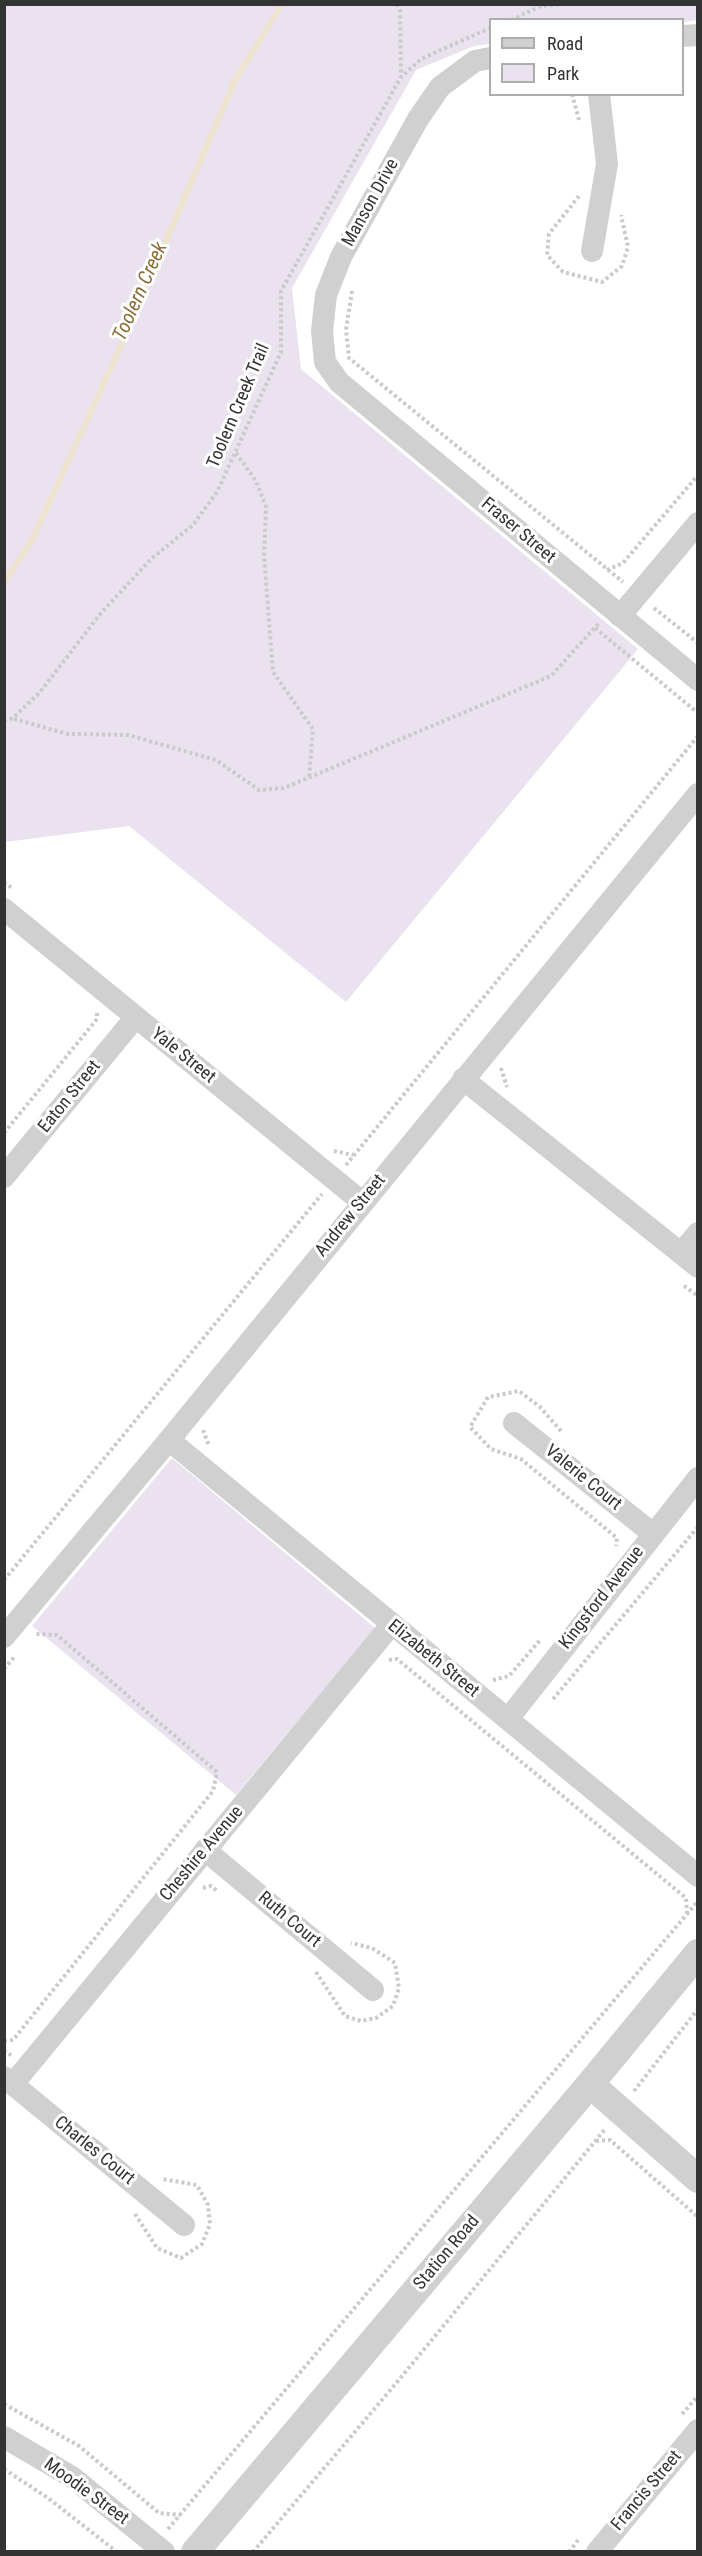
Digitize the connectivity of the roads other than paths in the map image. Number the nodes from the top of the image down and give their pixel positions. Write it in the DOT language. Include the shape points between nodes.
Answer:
graph roads {
  1 [pos="489,58"];
  2 [pos="600,96"];
  3 [pos="592,251"];
  4 [pos="339,382"];
  5 [pos="698,523"];
  6 [pos="616,612"];
  7 [pos="698,680"];
  8 [pos="698,794"];
  9 [pos="4,909"];
  10 [pos="135,1018"];
  11 [pos="462,1079"];
  12 [pos="4,1177"];
  13 [pos="362,1202"];
  14 [pos="698,1233"];
  15 [pos="689,1261"];
  16 [pos="514,1423"];
  17 [pos="169,1440"];
  18 [pos="698,1478"];
  19 [pos="652,1533"];
  20 [pos="391,1625"];
  21 [pos="4,1637"];
  22 [pos="514,1711"];
  23 [pos="205,1851"];
  24 [pos="698,1876"];
  25 [pos="698,1953"];
  26 [pos="373,1990"];
  27 [pos="9,2080"];
  28 [pos="590,2084"];
  29 [pos="698,2179"];
  30 [pos="184,2225"];
  31 [pos="698,2430"];
  32 [pos="4,2437"];
  33 [pos="160,2548"];
  34 [pos="195,2552"];
  35 [pos="597,2552"];
  1 -- 4 [label="street, Manson Drive" via="475,61 440,87 341,257 326,295 322,331 325,363"];
  2 -- 3 [label="street" via="607,164"];
  4 -- 6 [label="street, Fraser Street"];
  5 -- 6 [label="street" via="638,594"];
  6 -- 7 [label="street, Fraser Street"];
  8 -- 11 [label="street, Andrew Street"];
  9 -- 10 [label="street, Yale Street"];
  10 -- 12 [label="street, Eaton Street"];
  10 -- 13 [label="street, Yale Street"];
  11 -- 13 [label="street, Andrew Street"];
  11 -- 15 [label="street"];
  13 -- 17 [label="street, Andrew Street"];
  14 -- 15 [label="street"];
  16 -- 19 [label="street, Valerie Court"];
  17 -- 20 [label="street, Elizabeth Street"];
  17 -- 21 [label="street, Andrew Street"];
  18 -- 19 [label="street, Kingsford Avenue"];
  19 -- 22 [label="street, Kingsford Avenue"];
  20 -- 22 [label="street, Elizabeth Street"];
  20 -- 23 [label="street, Cheshire Avenue"];
  22 -- 24 [label="street, Elizabeth Street"];
  23 -- 26 [label="street, Ruth Court"];
  23 -- 27 [label="street, Cheshire Avenue"];
  25 -- 28 [label="street, Station Road"];
  27 -- 30 [label="street, Charles Court"];
  28 -- 29 [label="street"];
  28 -- 34 [label="street, Station Road"];
  31 -- 35 [label="street, Francis Street"];
  32 -- 33 [label="street, Moodie Street" via="72,2477"];
}
